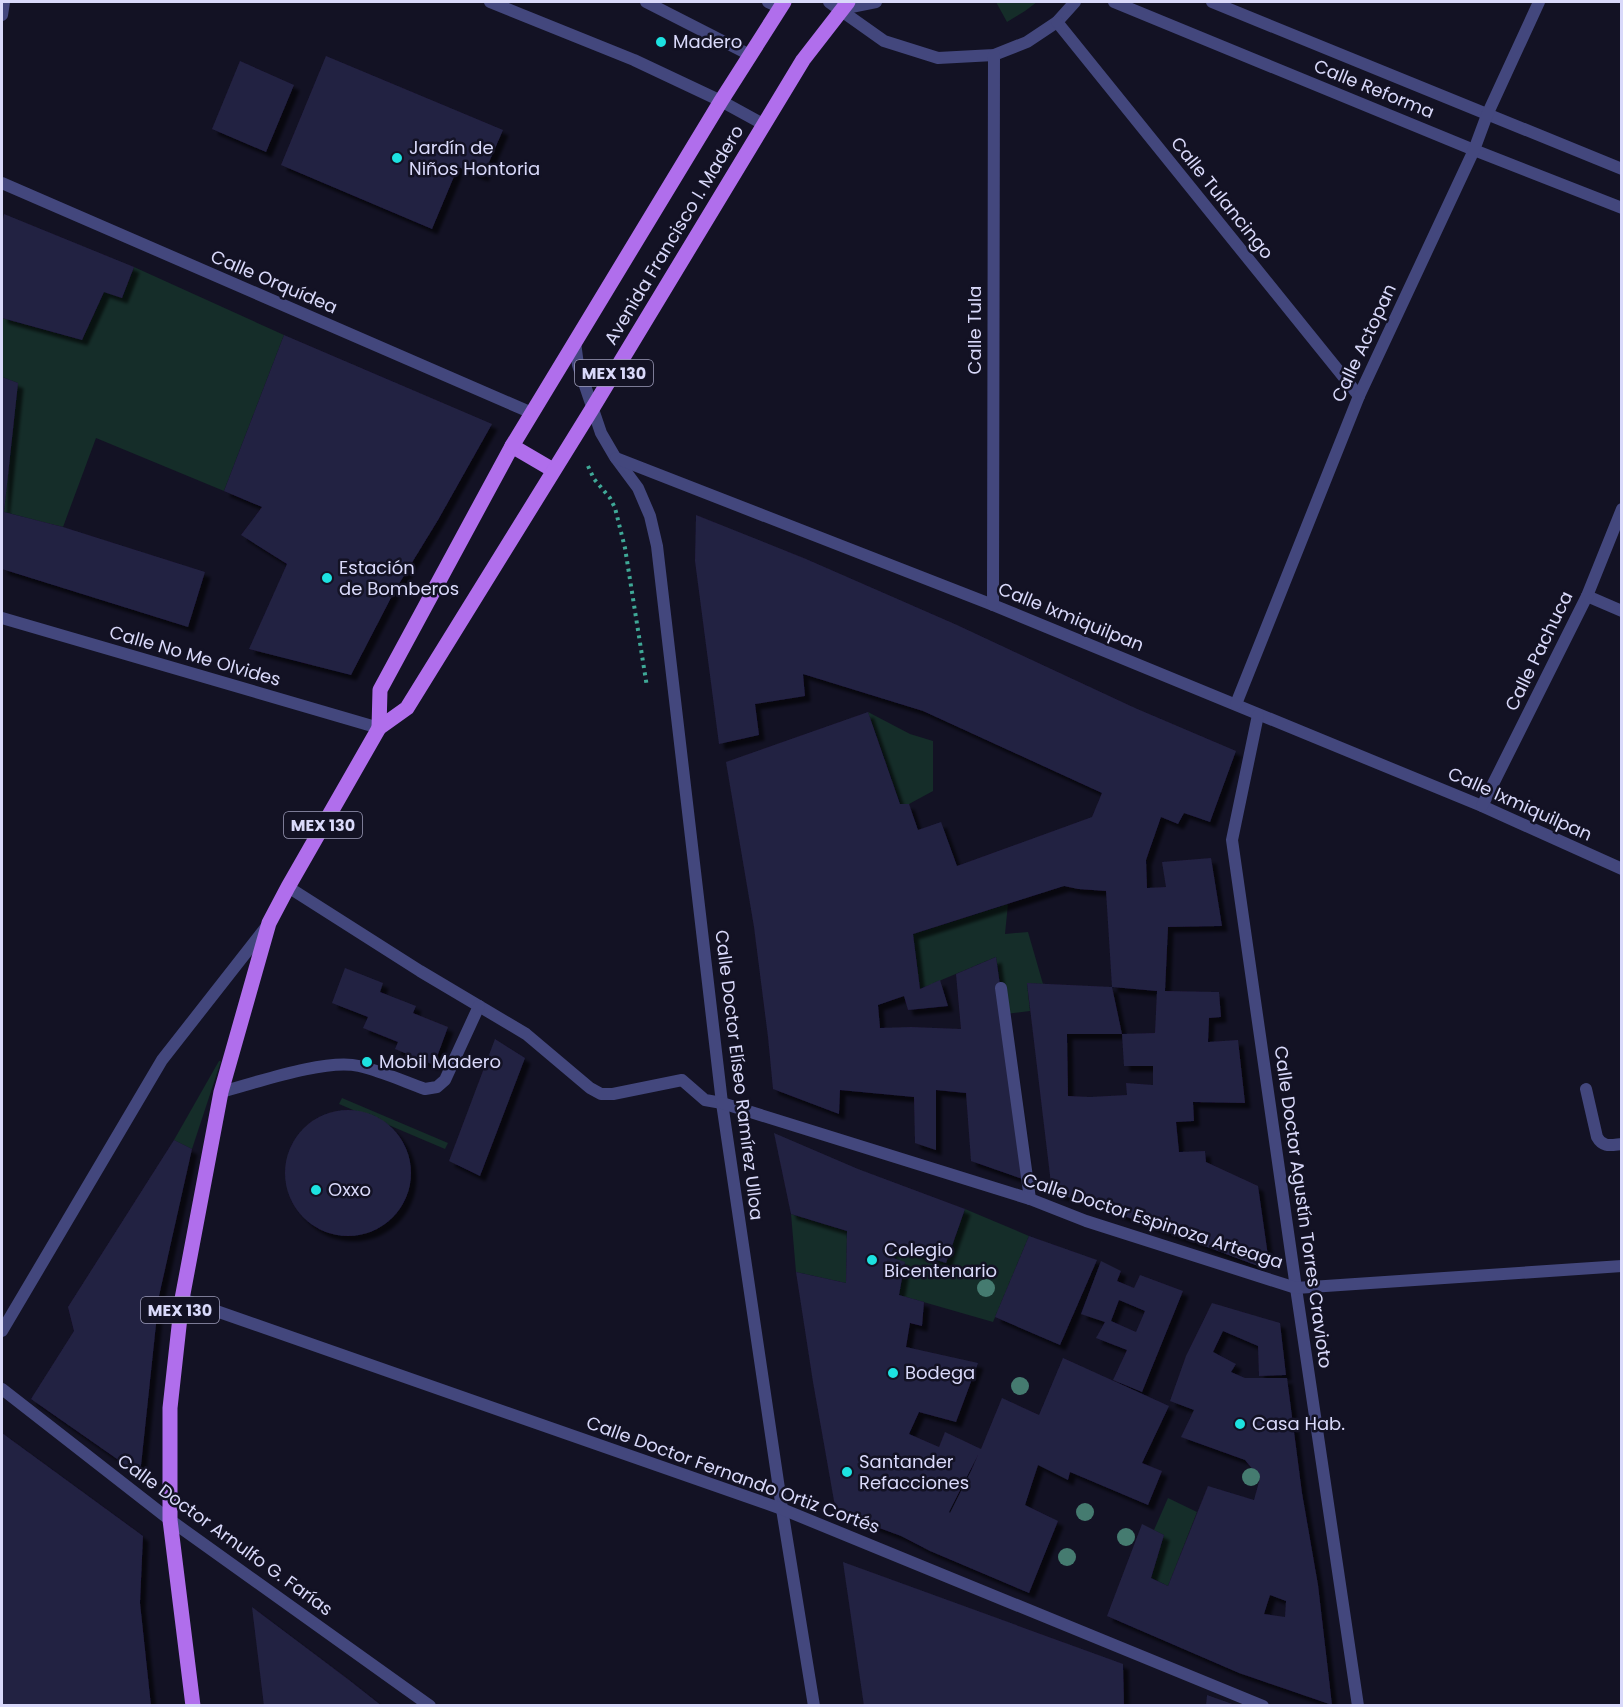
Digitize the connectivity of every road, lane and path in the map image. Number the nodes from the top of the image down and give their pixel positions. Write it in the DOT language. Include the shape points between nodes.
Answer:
graph roads {
  1 [pos="4,2"];
  2 [pos="490,2"];
  3 [pos="646,2"];
  4 [pos="876,2"];
  5 [pos="1075,2"];
  6 [pos="1114,2"];
  7 [pos="1212,2"];
  8 [pos="1539,2"];
  9 [pos="778,4"];
  10 [pos="839,4"];
  11 [pos="2,15"];
  12 [pos="1057,22"];
  13 [pos="750,55"];
  14 [pos="994,55"];
  15 [pos="721,101"];
  16 [pos="1487,115"];
  17 [pos="763,124"];
  18 [pos="1474,150"];
  19 [pos="1622,170"];
  20 [pos="2,183"];
  21 [pos="1622,208"];
  22 [pos="575,342"];
  23 [pos="1359,396"];
  24 [pos="592,409"];
  25 [pos="532,413"];
  26 [pos="512,446"];
  27 [pos="615,457"];
  28 [pos="553,470"];
  29 [pos="1622,509"];
  30 [pos="1587,596"];
  31 [pos="993,605"];
  32 [pos="1622,610"];
  33 [pos="2,618"];
  34 [pos="1236,704"];
  35 [pos="1258,715"];
  36 [pos="378,728"];
  37 [pos="1482,806"];
  38 [pos="1622,869"];
  39 [pos="288,887"];
  40 [pos="269,923"];
  41 [pos="1000,988"];
  42 [pos="479,1006"];
  43 [pos="1586,1089"];
  44 [pos="221,1092"];
  45 [pos="723,1102"];
  46 [pos="1622,1144"];
  47 [pos="1030,1198"];
  48 [pos="1622,1266"];
  49 [pos="1296,1288"];
  50 [pos="182,1299"];
  51 [pos="2,1331"];
  52 [pos="2,1389"];
  53 [pos="782,1509"];
  54 [pos="170,1520"];
  55 [pos="193,1706"];
  56 [pos="430,1706"];
  57 [pos="814,1706"];
  58 [pos="1263,1706"];
  59 [pos="1358,1706"];
  1 -- 11 [label="street"];
  2 -- 15 [label="street" via="634,60"];
  3 -- 13 [label="street"];
  4 -- 10 [label="street"];
  5 -- 12 [label="street"];
  6 -- 18 [label="street, Calle Reforma"];
  7 -- 16 [label="street, Calle Reforma"];
  8 -- 16 [label="street, Calle Actopan"];
  9 -- 13 [label="main road, Avenida Francisco I. Madero / MEX 130"];
  10 -- 14 [label="street" via="884,41 938,58"];
  10 -- 17 [label="main road, Avenida Francisco I. Madero / MEX 130"];
  12 -- 14 [label="street" via="1027,42"];
  12 -- 23 [label="street, Calle Tulancingo"];
  13 -- 15 [label="main road, Avenida Francisco I. Madero / MEX 130"];
  14 -- 31 [label="street, Calle Tula"];
  15 -- 17 [label="street"];
  15 -- 22 [label="main road, Avenida Francisco I. Madero / MEX 130"];
  16 -- 18 [label="street, Calle Actopan"];
  16 -- 19 [label="street, Calle Reforma"];
  17 -- 24 [label="main road, Avenida Francisco I. Madero / MEX 130"];
  18 -- 21 [label="street, Calle Reforma"];
  18 -- 23 [label="street, Calle Actopan"];
  20 -- 25 [label="street, Calle Orquídea"];
  22 -- 24 [label="street"];
  22 -- 25 [label="main road, Avenida Francisco I. Madero / MEX 130"];
  23 -- 34 [label="street, Calle Actopan"];
  24 -- 27 [label="street"];
  24 -- 28 [label="main road, Avenida Francisco I. Madero / MEX 130"];
  25 -- 26 [label="main road, Avenida Francisco I. Madero / MEX 130"];
  26 -- 28 [label="main road"];
  26 -- 36 [label="main road, Avenida Francisco I. Madero / MEX 130" via="380,690"];
  27 -- 31 [label="street, Calle Ixmiquilpan"];
  27 -- 45 [label="street, Calle Doctor Elíseo Ramírez Ulloa" via="638,488 657,546"];
  28 -- 36 [label="main road, Avenida Francisco I. Madero / MEX 130" via="407,708"];
  29 -- 30 [label="street, Calle Pachuca"];
  30 -- 32 [label="street"];
  30 -- 37 [label="street, Calle Pachuca"];
  31 -- 34 [label="street, Calle Ixmiquilpan"];
  33 -- 36 [label="street, Calle No Me Olvides"];
  34 -- 35 [label="street, Calle Ixmiquilpan"];
  35 -- 37 [label="street, Calle Ixmiquilpan"];
  35 -- 49 [label="street, Calle Doctor Agustín Torres Cravioto" via="1232,840"];
  36 -- 39 [label="main road, Avenida Francisco I. Madero / MEX 130"];
  37 -- 38 [label="street, Calle Ixmiquilpan"];
  39 -- 40 [label="main road, Avenida Francisco I. Madero / MEX 130"];
  39 -- 42 [label="street"];
  40 -- 44 [label="main road, Avenida Francisco I. Madero / MEX 130"];
  40 -- 51 [label="street" via="162,1060"];
  41 -- 47 [label="street"];
  42 -- 44 [label="street" via="445,1080 437,1087 425,1089 357,1065 332,1065"];
  42 -- 45 [label="street, Calle Doctor Espinoza Arteaga" via="526,1034 601,1094 682,1080 705,1100"];
  43 -- 46 [label="street" via="1600,1143"];
  44 -- 50 [label="main road, Avenida Francisco I. Madero / MEX 130"];
  45 -- 47 [label="street, Calle Doctor Espinoza Arteaga"];
  45 -- 53 [label="street, Calle Doctor Elíseo Ramírez Ulloa"];
  47 -- 49 [label="street, Calle Doctor Espinoza Arteaga" via="1086,1221"];
  48 -- 49 [label="street, Calle Doctor Espinoza Arteaga"];
  49 -- 59 [label="street, Calle Doctor Agustín Torres Cravioto"];
  50 -- 53 [label="street, Calle Doctor Fernando Ortiz Cortés"];
  50 -- 54 [label="main road, Avenida Francisco I. Madero / MEX 130" via="170,1408"];
  52 -- 54 [label="street, Calle Doctor Arnulfo G. Farías"];
  53 -- 57 [label="street, Calle Doctor Elíseo Ramírez Ulloa"];
  53 -- 58 [label="street, Calle Doctor Fernando Ortiz Cortés"];
  54 -- 55 [label="main road, Avenida Francisco I. Madero / MEX 130"];
  54 -- 56 [label="street, Calle Doctor Arnulfo G. Farías"];
}
